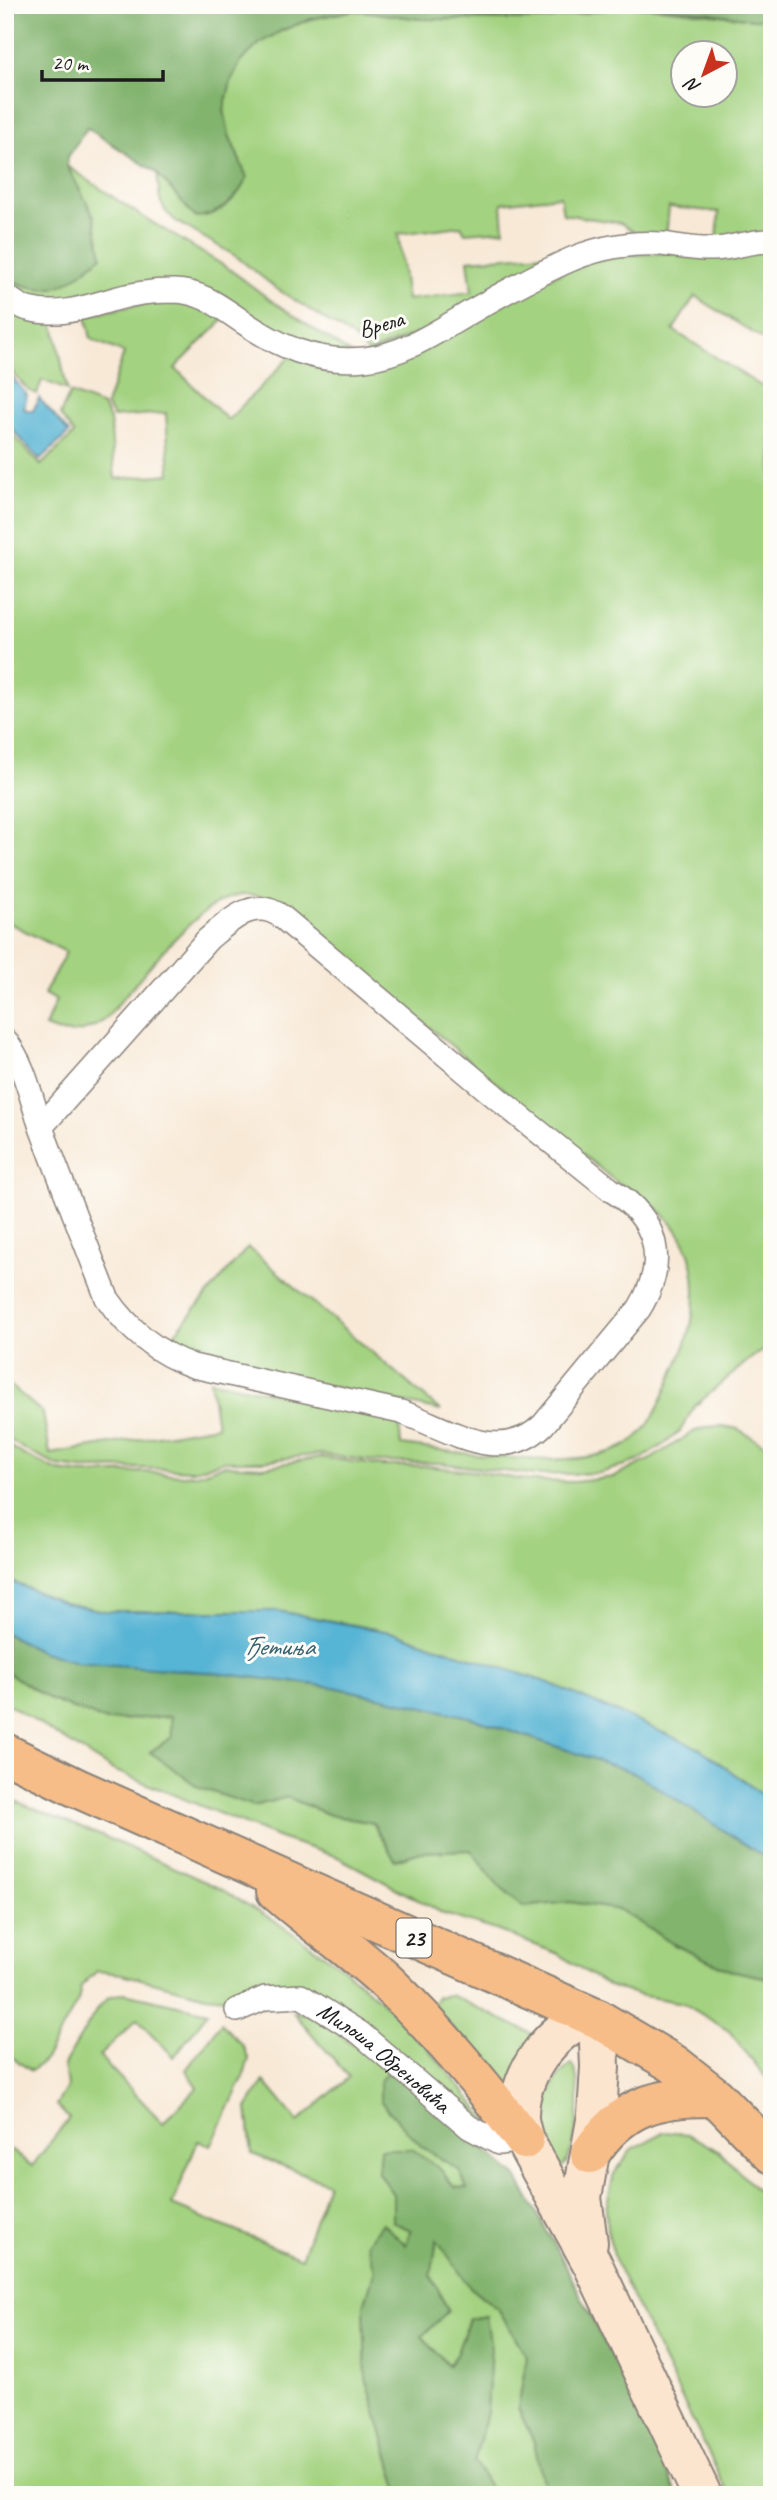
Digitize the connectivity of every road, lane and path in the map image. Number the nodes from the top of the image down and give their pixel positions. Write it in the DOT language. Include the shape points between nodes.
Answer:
graph roads {
  1 [pos="772,241"];
  2 [pos="5,296"];
  3 [pos="5,1040"];
  4 [pos="41,1127"];
  5 [pos="5,1752"];
  6 [pos="240,1860"];
  7 [pos="237,2010"];
  8 [pos="593,2018"];
  9 [pos="716,2097"];
  10 [pos="524,2140"];
  11 [pos="590,2154"];
  12 [pos="772,2154"];
  13 [pos="592,2263"];
  14 [pos="702,2495"];
  1 -- 2 [label="lane, Врела" via="716,249 640,245 592,252 505,292 424,339 365,359 312,357 274,342 219,304 177,291 58,312 26,309"];
  3 -- 4 [label="lane" via="22,1070"];
  4 -- 4 [label="lane" via="107,1298 133,1332 193,1366 401,1412 476,1441 508,1444 538,1430 639,1309 655,1273 651,1233 627,1200 269,909 251,909 208,939"];
  5 -- 6 [label="main road, 23"];
  6 -- 8 [label="main road, 23"];
  6 -- 10 [label="main road" via="387,1983 486,2088"];
  7 -- 10 [label="lane, Милоша Обреновића" via="265,1998 301,1996 360,2033 469,2127 499,2143"];
  8 -- 9 [label="main road, 23" via="674,2064"];
  8 -- 10 [label="street" via="572,2023 548,2043 527,2078 519,2120"];
  8 -- 11 [label="street" via="600,2067"];
  9 -- 11 [label="main road" via="660,2099 610,2127"];
  9 -- 12 [label="main road, 23"];
  10 -- 13 [label="street"];
  11 -- 13 [label="street" via="582,2197"];
  13 -- 14 [label="street"];
}
